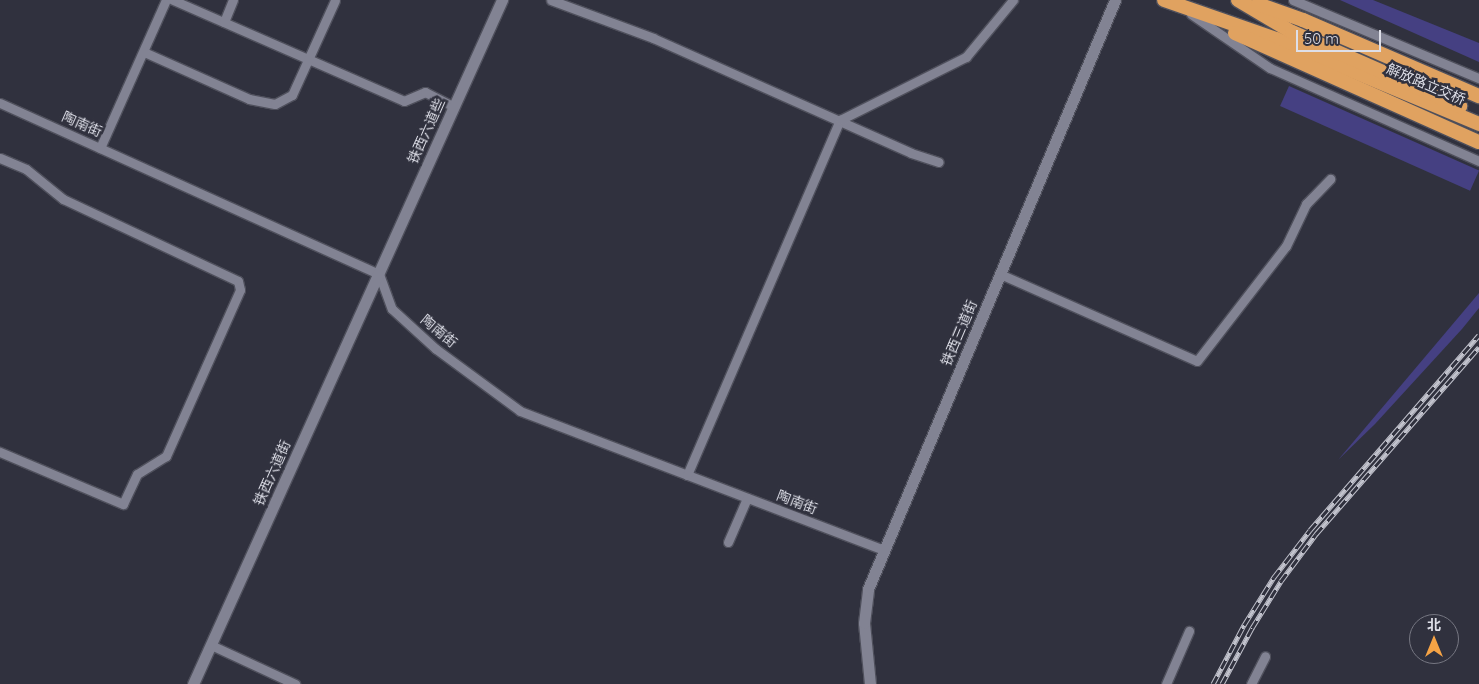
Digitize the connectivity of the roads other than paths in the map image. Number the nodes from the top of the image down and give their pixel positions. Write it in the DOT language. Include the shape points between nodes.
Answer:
graph roads {
  1 [pos="166,0"];
  2 [pos="173,0"];
  3 [pos="233,0"];
  4 [pos="335,0"];
  5 [pos="502,0"];
  6 [pos="552,0"];
  7 [pos="1013,0"];
  8 [pos="1115,0"];
  9 [pos="1164,0"];
  10 [pos="1238,0"];
  11 [pos="1245,0"];
  12 [pos="1292,0"];
  13 [pos="1182,8"];
  14 [pos="224,22"];
  15 [pos="144,52"];
  16 [pos="308,59"];
  17 [pos="1479,78"];
  18 [pos="1479,96"];
  19 [pos="0,102"];
  20 [pos="454,107"];
  21 [pos="1479,114"];
  22 [pos="840,120"];
  23 [pos="1479,124"];
  24 [pos="1479,142"];
  25 [pos="100,148"];
  26 [pos="0,158"];
  27 [pos="1479,161"];
  28 [pos="939,162"];
  29 [pos="1330,179"];
  30 [pos="379,274"];
  31 [pos="1000,274"];
  32 [pos="0,452"];
  33 [pos="687,475"];
  34 [pos="747,498"];
  35 [pos="728,542"];
  36 [pos="884,550"];
  37 [pos="1189,631"];
  38 [pos="211,645"];
  39 [pos="1265,656"];
  40 [pos="193,684"];
  41 [pos="295,684"];
  42 [pos="870,684"];
  43 [pos="1166,684"];
  44 [pos="1251,684"];
  1 -- 15 [label="street"];
  2 -- 14 [label="street"];
  3 -- 14 [label="street"];
  4 -- 16 [label="street"];
  5 -- 20 [label="street, 铁西六道些"];
  6 -- 22 [label="street" via="653,38"];
  7 -- 22 [label="street" via="966,57"];
  8 -- 31 [label="street, 铁西三道街"];
  9 -- 13 [label="highway, 解放路立交桥"];
  10 -- 21 [label="highway, 解放路立交桥" via="1292,32"];
  11 -- 18 [label="highway" via="1303,20"];
  12 -- 17 [label="street"];
  13 -- 23 [label="highway, 解放路立交桥" via="1276,39"];
  13 -- 24 [label="highway" via="1279,55"];
  13 -- 27 [label="street" via="1270,68"];
  14 -- 16 [label="street"];
  15 -- 16 [label="street" via="249,99 275,104 292,95"];
  15 -- 25 [label="street"];
  16 -- 20 [label="street" via="404,101 426,92"];
  19 -- 25 [label="street, 陶南街"];
  20 -- 30 [label="street, 铁西六道些"];
  22 -- 28 [label="street" via="911,153"];
  22 -- 33 [label="street"];
  25 -- 30 [label="street, 陶南街"];
  26 -- 32 [label="street" via="26,169 62,199 238,281 240,290 166,456 137,474 123,504"];
  29 -- 31 [label="street" via="1306,204 1286,246 1198,361"];
  30 -- 33 [label="street, 陶南街" via="392,309 436,349 520,411"];
  30 -- 38 [label="street, 铁西六道街"];
  31 -- 36 [label="street, 铁西三道街"];
  33 -- 34 [label="street, 陶南街"];
  34 -- 35 [label="street"];
  34 -- 36 [label="street, 陶南街"];
  36 -- 42 [label="street, 铁西三道街" via="868,589 864,623"];
  37 -- 43 [label="street"];
  38 -- 40 [label="street, 铁西六道街"];
  38 -- 41 [label="street"];
  39 -- 44 [label="street"];
}
